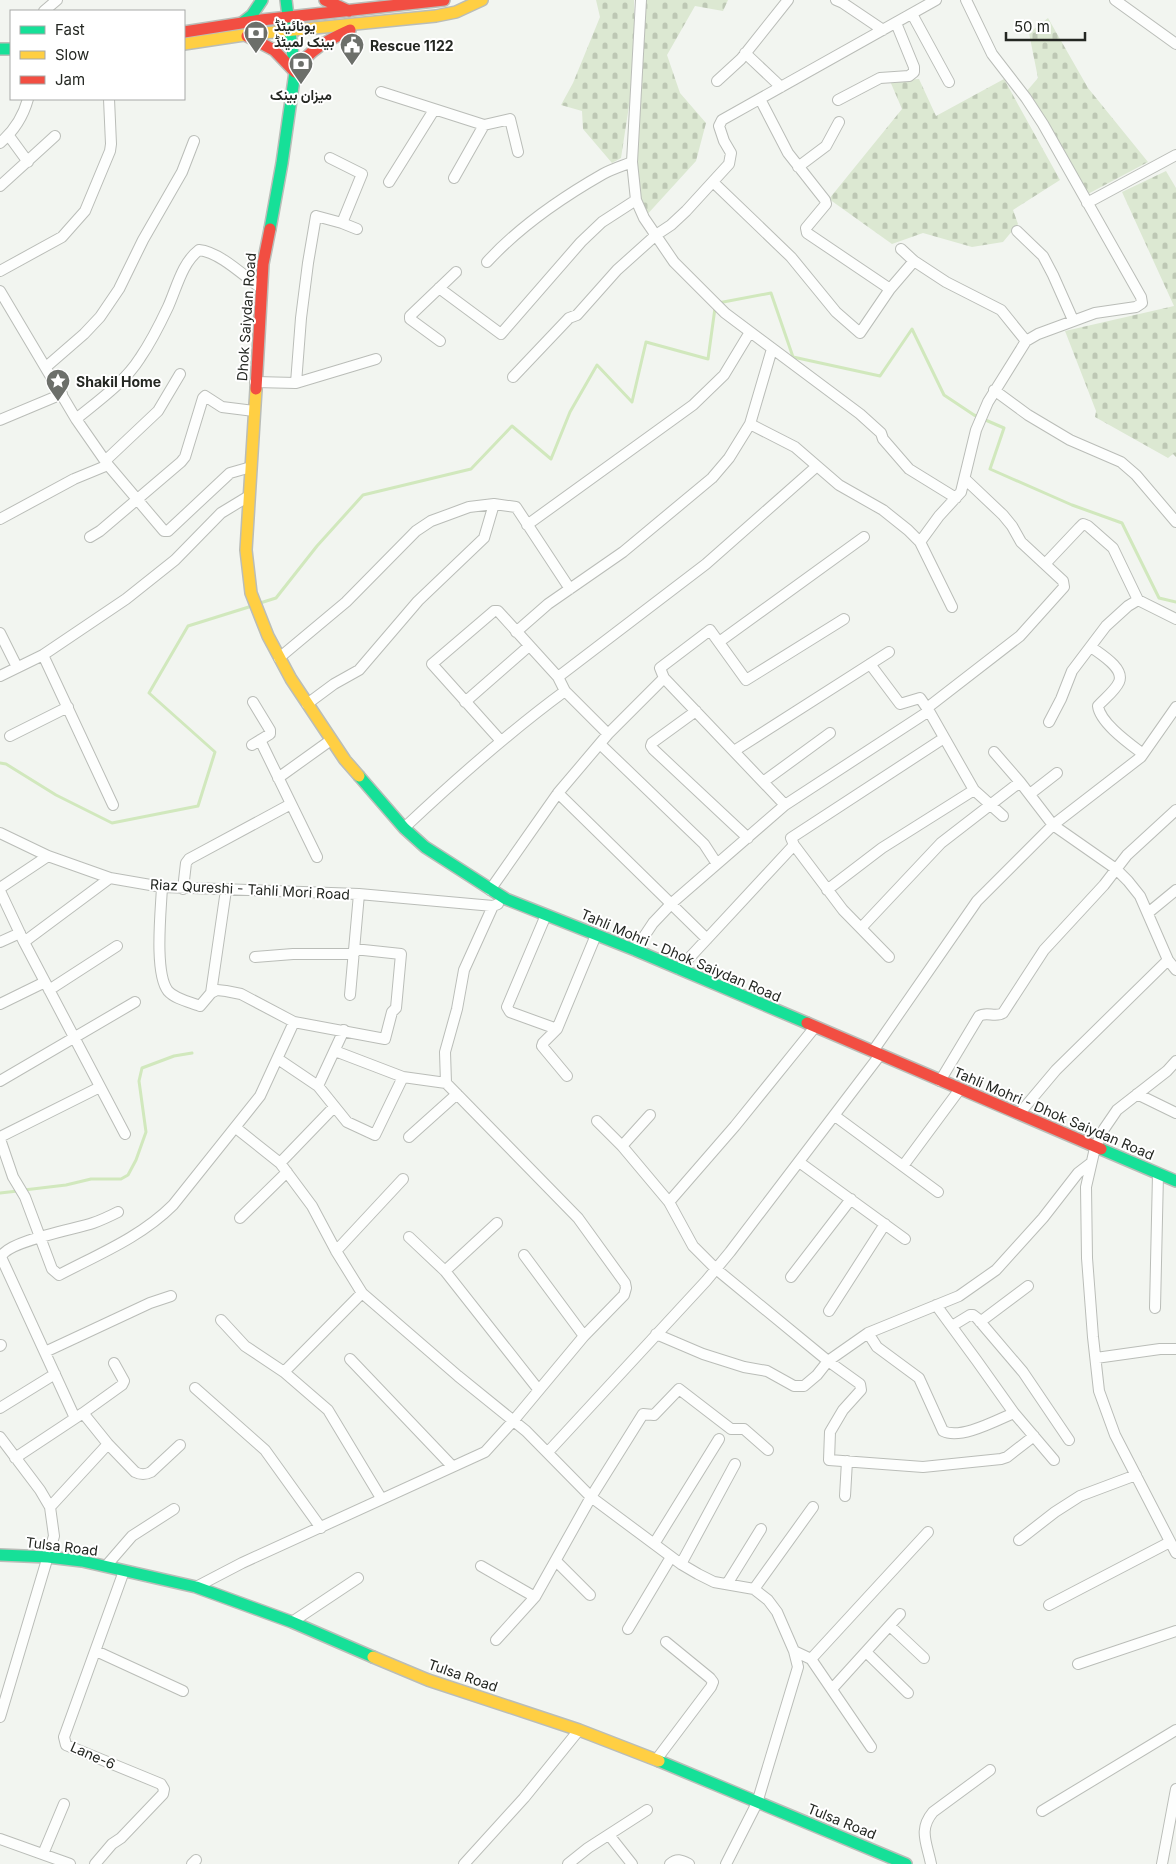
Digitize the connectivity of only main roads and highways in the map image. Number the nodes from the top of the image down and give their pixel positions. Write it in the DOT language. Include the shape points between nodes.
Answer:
graph roads {
  1 [pos="262,0"];
  2 [pos="286,0"];
  3 [pos="325,0"];
  4 [pos="444,0"];
  5 [pos="482,0"];
  6 [pos="350,11"];
  7 [pos="289,17"];
  8 [pos="243,22"];
  9 [pos="362,24"];
  10 [pos="291,31"];
  11 [pos="185,32"];
  12 [pos="244,35"];
  13 [pos="185,44"];
  14 [pos="295,72"];
  15 [pos="268,636"];
  16 [pos="1176,1182"];
  17 [pos="0,1555"];
  18 [pos="906,1864"];
  1 -- 8 [label="main road"];
  2 -- 7 [label="main road, Dhok Saiydan Road"];
  3 -- 6 [label="main road"];
  4 -- 6 [label="main road"];
  5 -- 9 [label="main road" via="456,12"];
  6 -- 7 [label="main road"];
  7 -- 8 [label="main road"];
  7 -- 10 [label="main road, Dhok Saiydan Road"];
  8 -- 11 [label="main road"];
  9 -- 10 [label="main road"];
  9 -- 14 [label="main road" via="316,47 304,57"];
  10 -- 12 [label="main road"];
  10 -- 14 [label="main road, Dhok Saiydan Road"];
  12 -- 13 [label="main road"];
  12 -- 14 [label="main road" via="269,45"];
  14 -- 15 [label="main road, Dhok Saiydan Road" via="263,264 246,550 251,593"];
  15 -- 16 [label="main road, Tahli Mohri - Dhok Saiydan Road" via="344,760 404,828 426,847 506,900 635,950"];
  17 -- 18 [label="main road, Tulsa Road" via="82,1560 196,1587 292,1622 428,1680 579,1730 656,1760"];
}
